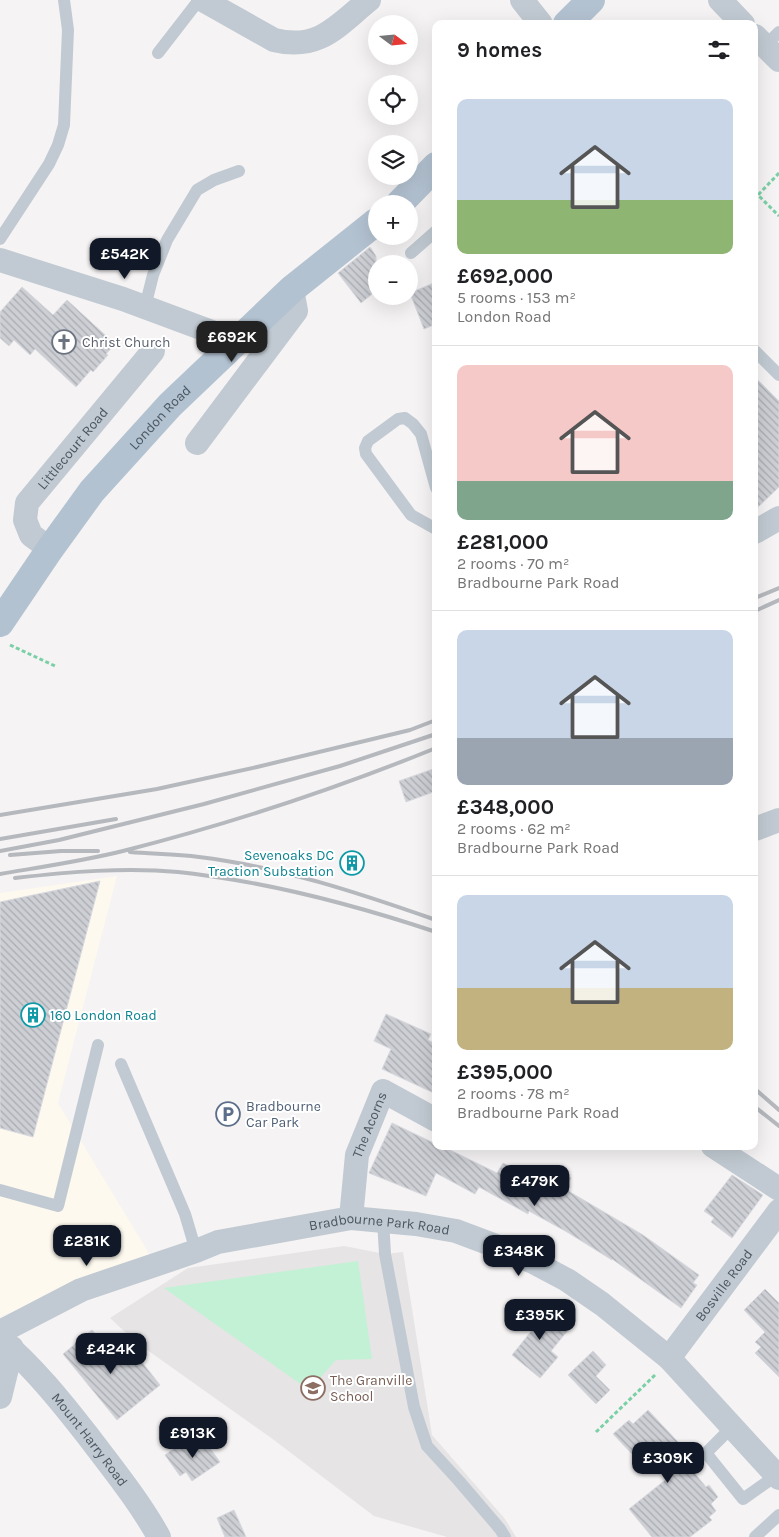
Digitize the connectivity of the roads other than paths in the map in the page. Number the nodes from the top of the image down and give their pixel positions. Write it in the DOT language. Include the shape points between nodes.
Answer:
graph roads {
  1 [pos="64,0"];
  2 [pos="199,0"];
  3 [pos="203,0"];
  4 [pos="369,0"];
  5 [pos="522,0"];
  6 [pos="591,0"];
  7 [pos="720,0"];
  8 [pos="538,20"];
  9 [pos="571,20"];
  10 [pos="739,20"];
  11 [pos="158,53"];
  12 [pos="432,170"];
  13 [pos="239,171"];
  14 [pos="408,195"];
  15 [pos="368,228"];
  16 [pos="432,235"];
  17 [pos="0,239"];
  18 [pos="411,253"];
  19 [pos="0,260"];
  20 [pos="292,289"];
  21 [pos="145,307"];
  22 [pos="236,340"];
  23 [pos="153,351"];
  24 [pos="758,354"];
  25 [pos="779,375"];
  26 [pos="197,443"];
  27 [pos="432,474"];
  28 [pos="779,518"];
  29 [pos="432,527"];
  30 [pos="758,530"];
  31 [pos="50,549"];
  32 [pos="4,633"];
  33 [pos="779,820"];
  34 [pos="758,828"];
  35 [pos="98,1046"];
  36 [pos="121,1064"];
  37 [pos="432,1118"];
  38 [pos="719,1150"];
  39 [pos="779,1189"];
  40 [pos="0,1190"];
  41 [pos="779,1211"];
  42 [pos="352,1218"];
  43 [pos="383,1220"];
  44 [pos="196,1251"];
  45 [pos="4,1340"];
  46 [pos="669,1358"];
  47 [pos="0,1397"];
  48 [pos="732,1427"];
  49 [pos="778,1477"];
  50 [pos="779,1515"];
  51 [pos="159,1537"];
  52 [pos="505,1537"];
  53 [pos="755,1537"];
  1 -- 17 [label="lane" via="68,30 64,125 49,164"];
  2 -- 11 [label="lane"];
  3 -- 4 [label="street" via="274,40 299,44 328,34"];
  5 -- 8 [label="street"];
  6 -- 9 [label="main road"];
  7 -- 10 [label="street"];
  12 -- 14 [label="main road"];
  13 -- 21 [label="lane" via="198,190 167,240"];
  15 -- 20 [label="main road, London Road"];
  16 -- 18 [label="lane"];
  19 -- 21 [label="street"];
  20 -- 22 [label="main road, London Road"];
  20 -- 26 [label="street" via="296,310"];
  21 -- 22 [label="street"];
  22 -- 31 [label="main road, London Road" via="170,404 99,484"];
  23 -- 31 [label="street, Littlecourt Road" via="27,503 25,520 31,535"];
  24 -- 25 [label="lane"];
  27 -- 29 [label="lane" via="421,434 405,418 398,419 368,441 366,454 411,515"];
  28 -- 30 [label="street"];
  31 -- 32 [label="main road, London Road"];
  33 -- 34 [label="street"];
  35 -- 40 [label="lane" via="58,1206"];
  36 -- 44 [label="lane" via="185,1214"];
  37 -- 42 [label="street, The Acorns" via="383,1091 357,1155"];
  38 -- 39 [label="street"];
  41 -- 46 [label="street, Bosville Road"];
  42 -- 43 [label="street, Bradbourne Park Road"];
  42 -- 44 [label="street, Bradbourne Park Road" via="218,1242"];
  43 -- 46 [label="street, Bradbourne Park Road" via="456,1231 533,1262 602,1304"];
  43 -- 52 [label="lane" via="385,1254 414,1407 427,1446"];
  44 -- 45 [label="street, Bradbourne Park Road" via="81,1290"];
  45 -- 47 [label="street"];
  45 -- 51 [label="street, Mount Harry Road" via="61,1402 147,1515"];
  46 -- 48 [label="street, Bradbourne Park Road"];
  48 -- 49 [label="street, Bradbourne Park Road"];
  48 -- 49 [label="lane" via="706,1453 743,1499"];
  50 -- 53 [label="lane"];
}
